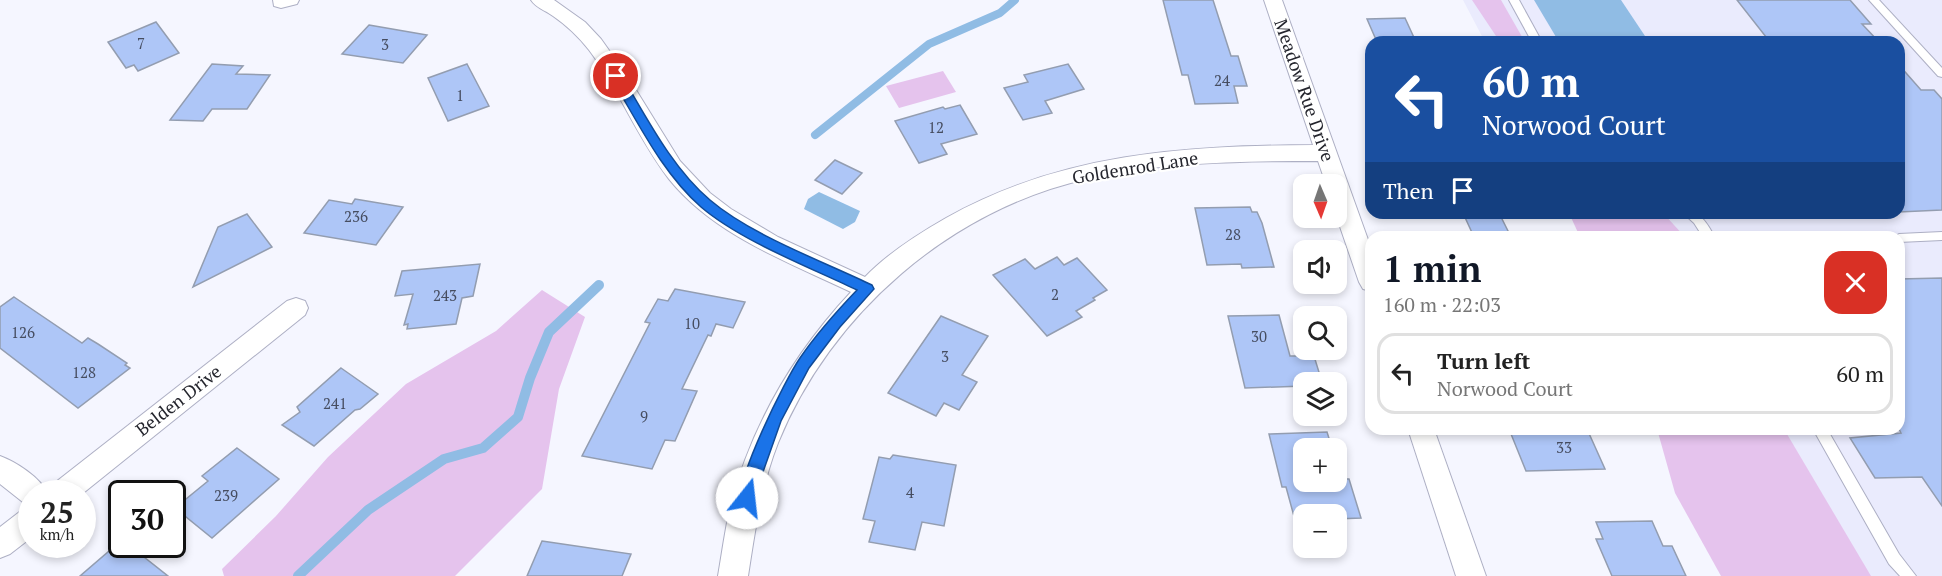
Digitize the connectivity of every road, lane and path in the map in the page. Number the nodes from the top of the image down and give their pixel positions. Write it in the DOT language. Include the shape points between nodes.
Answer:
graph roads {
  1 [pos="540,0"];
  2 [pos="1273,0"];
  3 [pos="1514,0"];
  4 [pos="1874,0"];
  5 [pos="1534,36"];
  6 [pos="1942,74"];
  7 [pos="1326,153"];
  8 [pos="1942,236"];
  9 [pos="1905,238"];
  10 [pos="1365,265"];
  11 [pos="867,289"];
  12 [pos="296,308"];
  13 [pos="1423,435"];
  14 [pos="1823,435"];
  15 [pos="0,468"];
  16 [pos="80,480"];
  17 [pos="18,482"];
  18 [pos="18,530"];
  19 [pos="0,545"];
  20 [pos="733,576"];
  21 [pos="1471,576"];
  22 [pos="1909,576"];
  1 -- 11 [label="street" via="575,21 593,39 672,167 704,202 733,224"];
  2 -- 7 [label="street, Meadow Rue Drive"];
  3 -- 5 [label="lane"];
  4 -- 6 [label="lane"];
  7 -- 10 [label="street, Meadow Rue Drive"];
  7 -- 11 [label="street, Goldenrod Lane" via="1244,153 1164,159 1100,168 1053,180 965,217 925,242"];
  8 -- 9 [label="lane"];
  11 -- 20 [label="street, Goldenrod Lane" via="804,364 774,420 752,477 736,540"];
  12 -- 16 [label="street, Belden Drive"];
  13 -- 21 [label="street"];
  14 -- 22 [label="lane" via="1894,559"];
  15 -- 17 [label="street"];
  18 -- 19 [label="street"];
}
